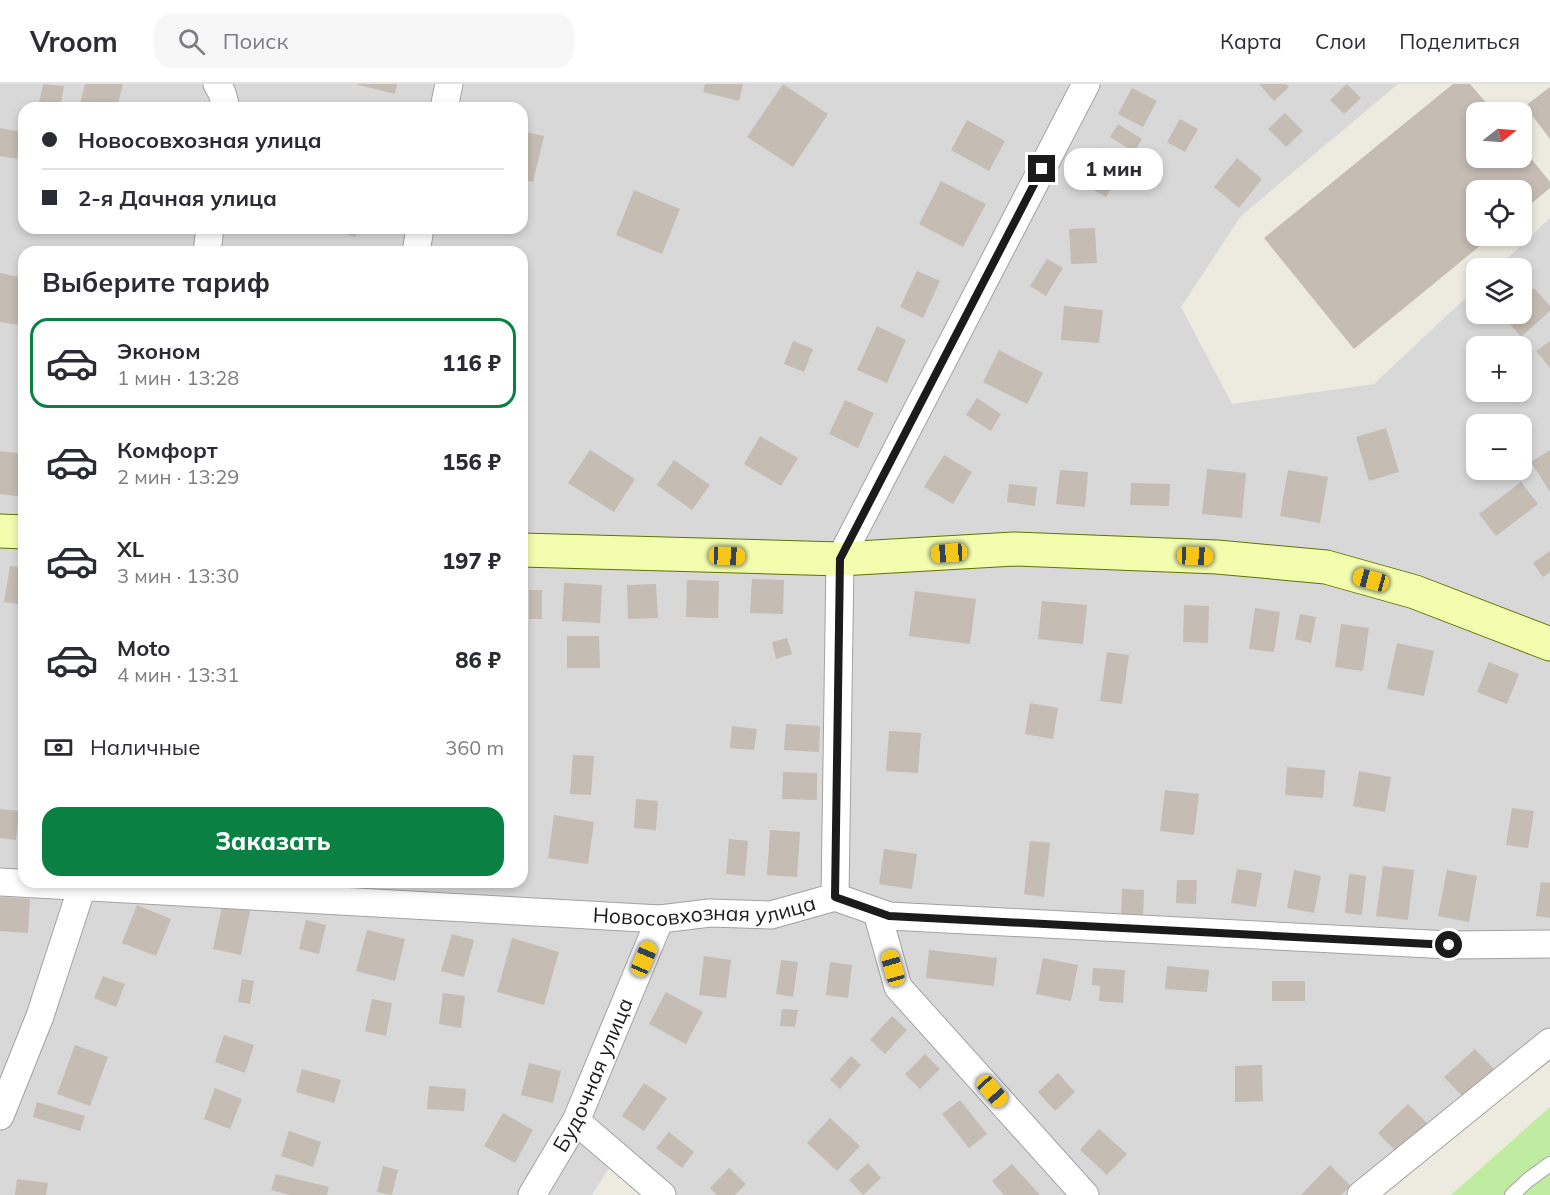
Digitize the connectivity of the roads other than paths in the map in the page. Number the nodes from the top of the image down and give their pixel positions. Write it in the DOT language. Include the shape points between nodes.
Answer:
graph roads {
  1 [pos="217,84"];
  2 [pos="449,84"];
  3 [pos="1086,84"];
  4 [pos="224,102"];
  5 [pos="445,102"];
  6 [pos="0,531"];
  7 [pos="18,532"];
  8 [pos="528,550"];
  9 [pos="840,559"];
  10 [pos="1550,644"];
  11 [pos="0,882"];
  12 [pos="18,883"];
  13 [pos="82,888"];
  14 [pos="100,888"];
  15 [pos="835,897"];
  16 [pos="877,912"];
  17 [pos="660,919"];
  18 [pos="1550,944"];
  19 [pos="1550,1041"];
  20 [pos="0,1116"];
  21 [pos="576,1121"];
  22 [pos="1550,1164"];
  23 [pos="532,1195"];
  24 [pos="662,1195"];
  25 [pos="1085,1195"];
  26 [pos="1361,1195"];
  27 [pos="1512,1195"];
  1 -- 4 [label="street"];
  2 -- 5 [label="street"];
  3 -- 9 [label="street"];
  6 -- 7 [label="street"];
  8 -- 9 [label="street"];
  9 -- 10 [label="street" via="1014,549 1217,557 1326,567 1415,592"];
  9 -- 15 [label="street"];
  11 -- 12 [label="street, Новосовхозная улица"];
  13 -- 20 [label="street" via="40,1016"];
  14 -- 17 [label="street, Новосовхозная улица"];
  15 -- 16 [label="street, Новосовхозная улица"];
  15 -- 17 [label="street, Новосовхозная улица" via="771,915 710,914"];
  16 -- 18 [label="street, Новосовхозная улица" via="889,916 1449,945"];
  16 -- 25 [label="street" via="898,987"];
  17 -- 21 [label="street, Будочная улица"];
  19 -- 26 [label="street"];
  21 -- 23 [label="street, Будочная улица"];
  21 -- 24 [label="street"];
  22 -- 27 [label="lane"];
}
